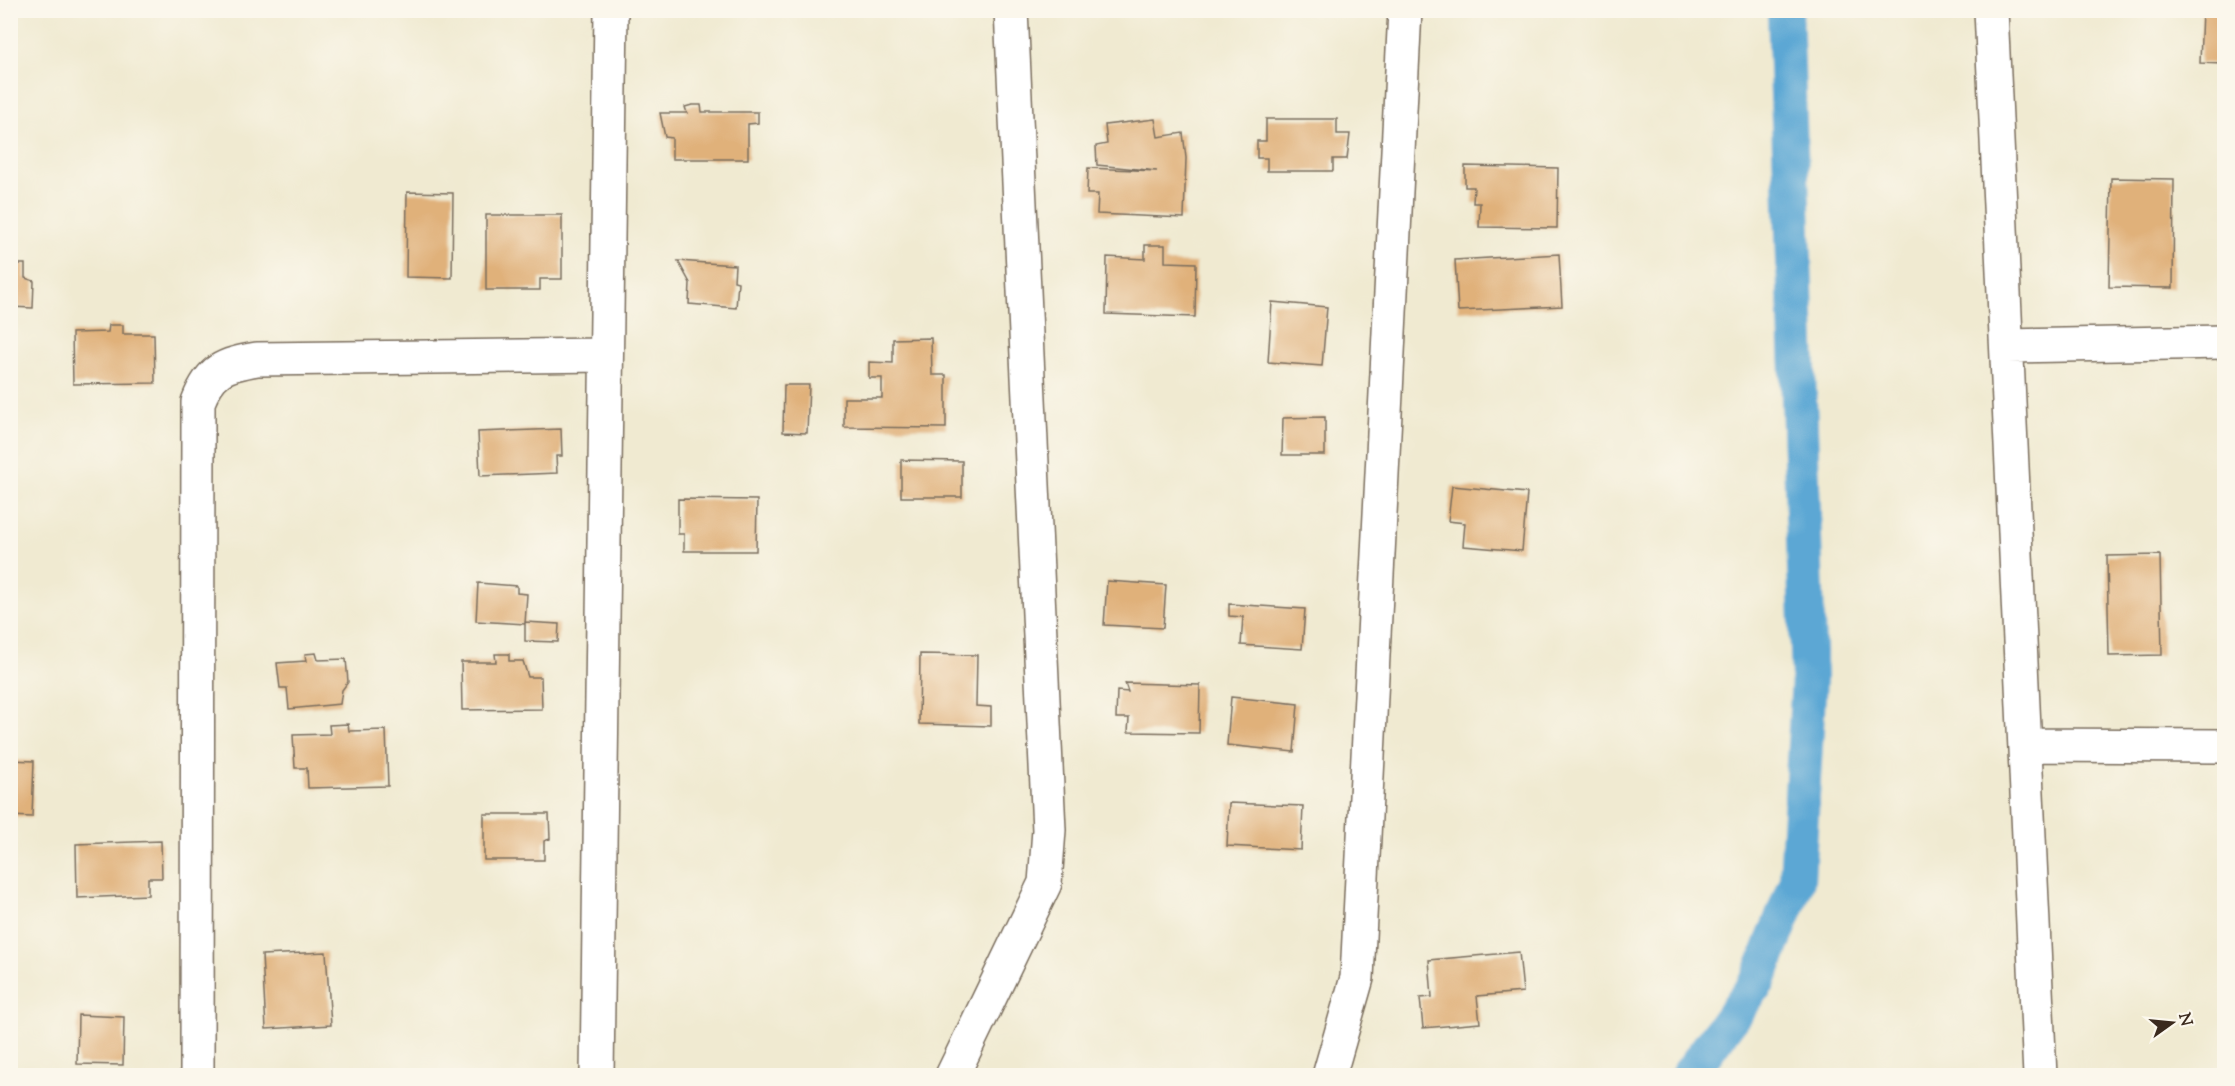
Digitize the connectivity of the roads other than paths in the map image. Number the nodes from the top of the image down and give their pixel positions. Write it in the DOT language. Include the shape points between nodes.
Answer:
graph roads {
  1 [pos="611,10"];
  2 [pos="1011,10"];
  3 [pos="1404,10"];
  4 [pos="1991,10"];
  5 [pos="2224,342"];
  6 [pos="2007,346"];
  7 [pos="606,355"];
  8 [pos="2025,745"];
  9 [pos="2224,746"];
  10 [pos="197,1076"];
  11 [pos="597,1076"];
  12 [pos="952,1076"];
  13 [pos="1329,1076"];
  14 [pos="2040,1076"];
  1 -- 7 [label="street"];
  2 -- 12 [label="street" via="1049,830 1045,883"];
  3 -- 13 [label="street" via="1357,978"];
  4 -- 6 [label="street"];
  5 -- 6 [label="street"];
  6 -- 8 [label="street"];
  7 -- 10 [label="street" via="257,359 220,369 209,379 198,402"];
  7 -- 11 [label="street"];
  8 -- 9 [label="street"];
  8 -- 14 [label="street"];
}
